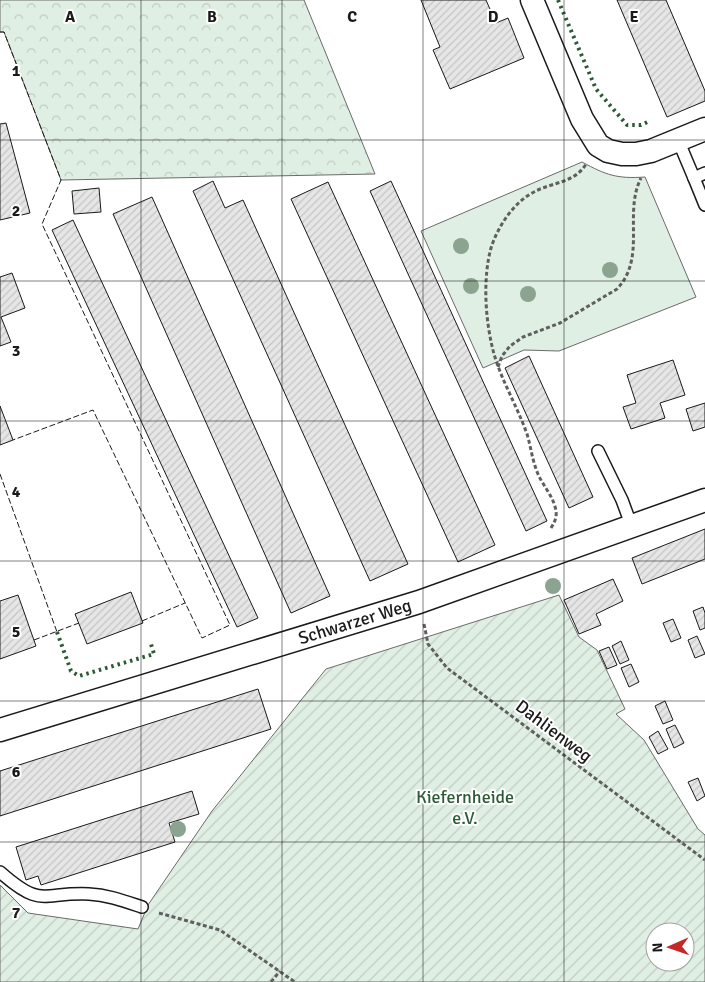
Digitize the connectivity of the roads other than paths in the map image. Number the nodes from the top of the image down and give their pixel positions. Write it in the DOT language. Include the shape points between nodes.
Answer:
graph roads {
  1 [pos="532,0"];
  2 [pos="705,129"];
  3 [pos="678,140"];
  4 [pos="705,174"];
  5 [pos="694,178"];
  6 [pos="704,199"];
  7 [pos="598,451"];
  8 [pos="705,500"];
  9 [pos="632,527"];
  10 [pos="0,730"];
  11 [pos="0,872"];
  12 [pos="142,907"];
  1 -- 3 [label="street" via="582,119 598,145 622,154 651,151"];
  2 -- 3 [label="street"];
  3 -- 5 [label="lane"];
  4 -- 5 [label="lane"];
  5 -- 6 [label="lane"];
  7 -- 9 [label="lane"];
  8 -- 9 [label="street, Schwarzer Weg"];
  9 -- 10 [label="street, Schwarzer Weg" via="418,602"];
  11 -- 12 [label="lane" via="20,890 34,896 108,896"];
}
